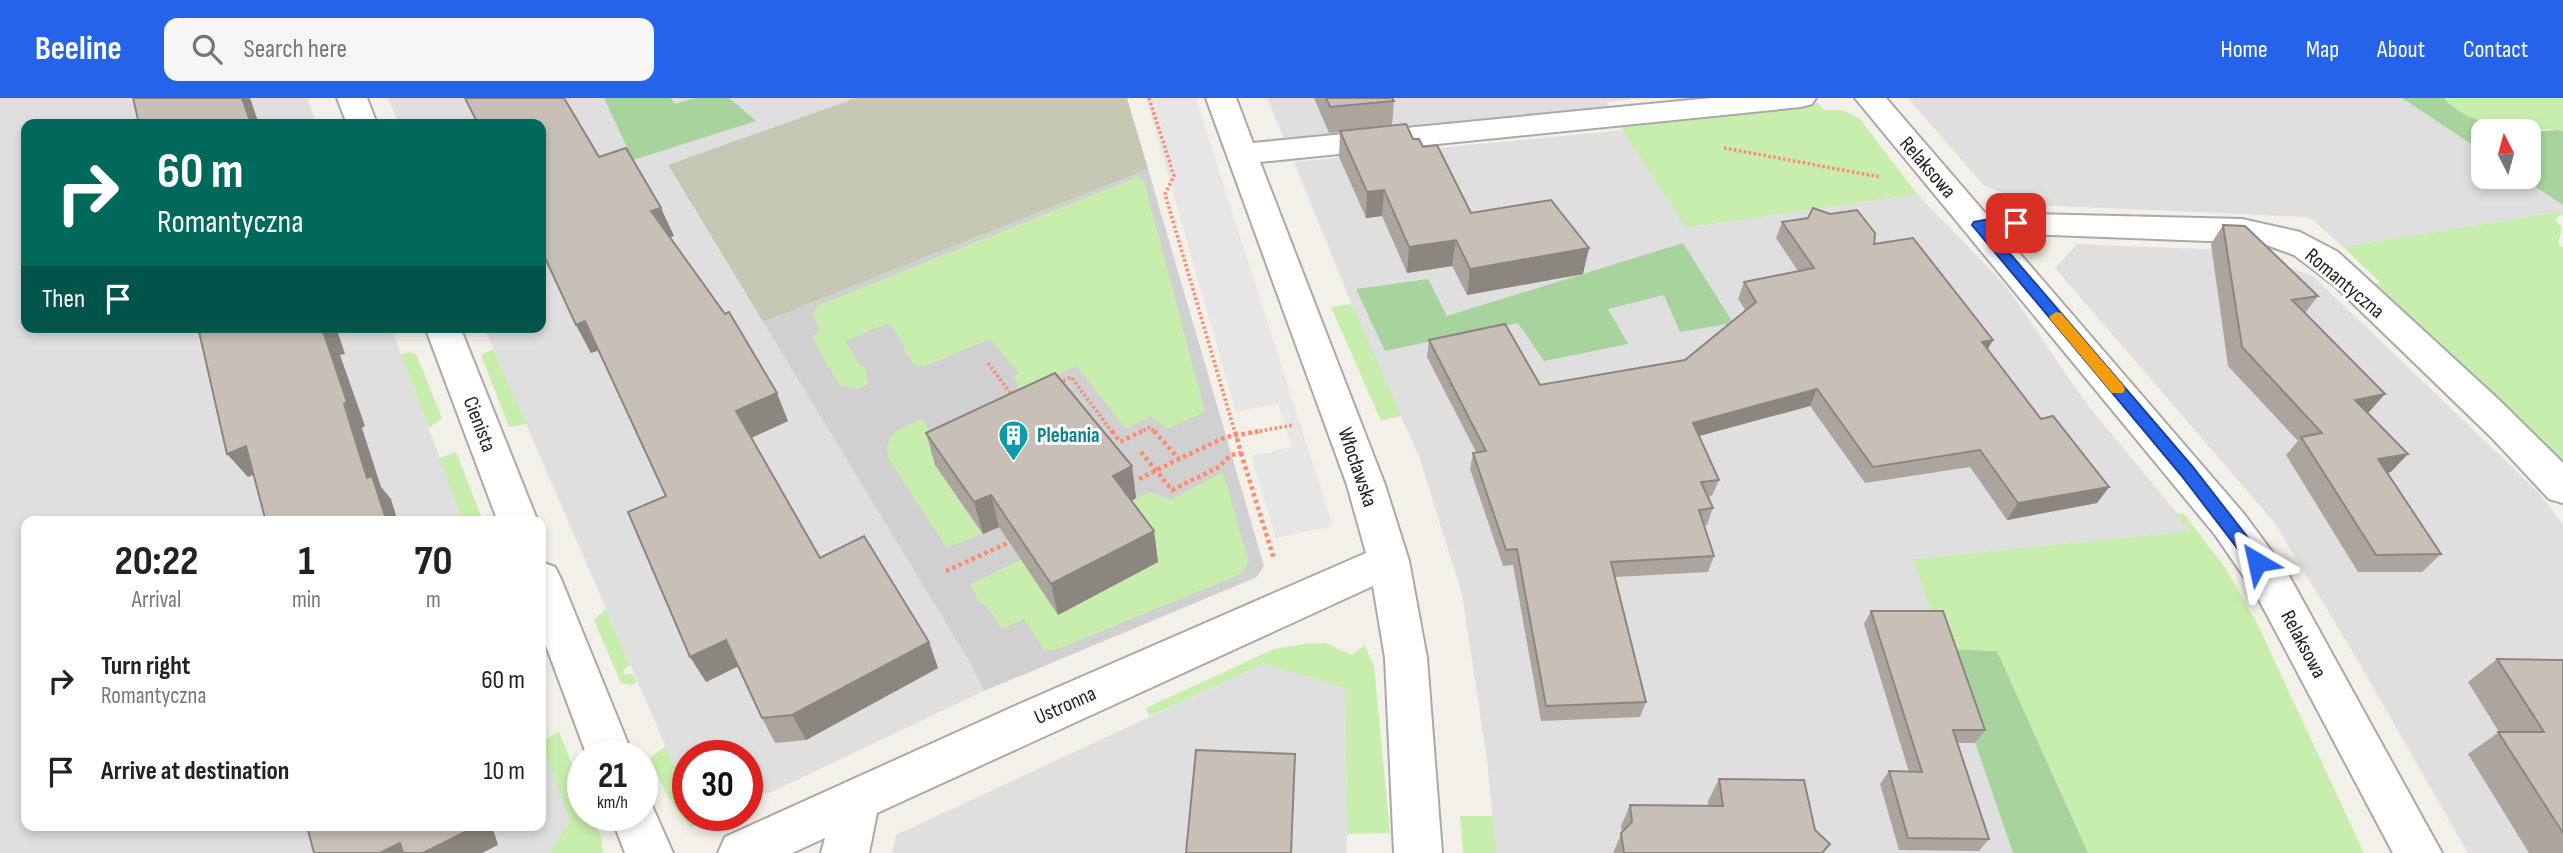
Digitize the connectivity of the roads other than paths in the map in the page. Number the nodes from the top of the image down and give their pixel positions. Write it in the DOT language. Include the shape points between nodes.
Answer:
graph roads {
  1 [pos="352,98"];
  2 [pos="1221,98"];
  3 [pos="1801,98"];
  4 [pos="1870,98"];
  5 [pos="360,119"];
  6 [pos="1243,154"];
  7 [pos="1979,225"];
  8 [pos="444,333"];
  9 [pos="2563,488"];
  10 [pos="516,516"];
  11 [pos="1389,561"];
  12 [pos="546,592"];
  13 [pos="604,740"];
  14 [pos="857,800"];
  15 [pos="640,831"];
  16 [pos="649,853"];
  17 [pos="742,853"];
  18 [pos="845,853"];
  19 [pos="1418,853"];
  20 [pos="2417,853"];
  1 -- 5 [label="street"];
  2 -- 6 [label="street, Włocławska"];
  3 -- 6 [label="street"];
  4 -- 7 [label="street, Relaksowa"];
  6 -- 11 [label="street, Włocławska" via="1366,485"];
  7 -- 9 [label="street, Romantyczna" via="2242,230 2295,242 2351,284"];
  7 -- 20 [label="street, Relaksowa" via="2187,471 2257,562"];
  8 -- 10 [label="street, Cienista"];
  11 -- 14 [label="street, Ustronna"];
  11 -- 19 [label="street, Włocławska" via="1406,658"];
  12 -- 13 [label="street"];
  14 -- 17 [label="street, Ustronna"];
  14 -- 18 [label="street"];
  15 -- 16 [label="street"];
}
